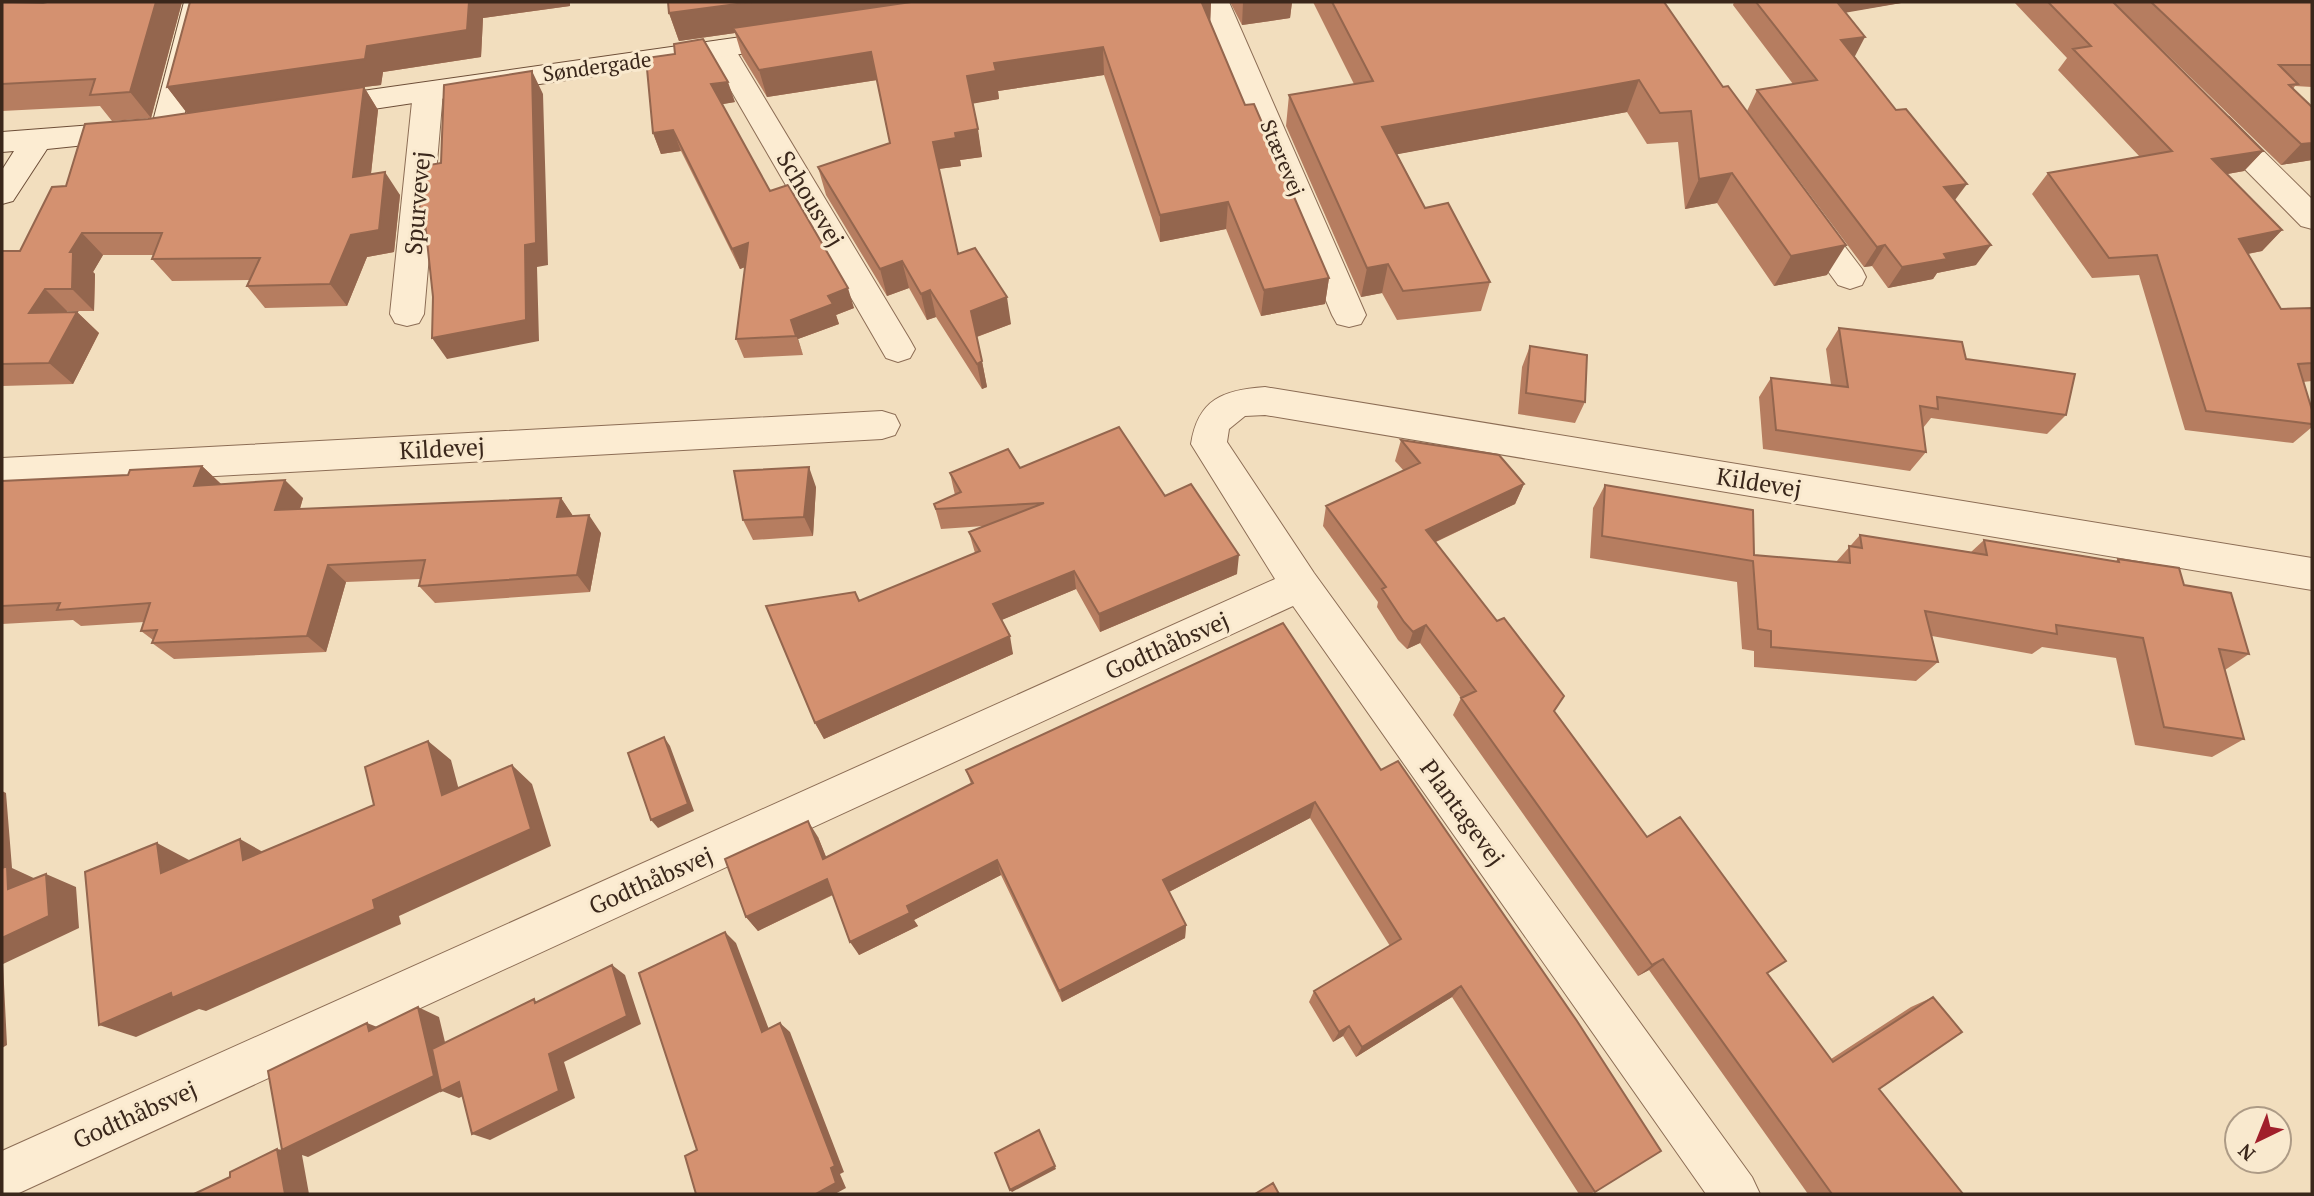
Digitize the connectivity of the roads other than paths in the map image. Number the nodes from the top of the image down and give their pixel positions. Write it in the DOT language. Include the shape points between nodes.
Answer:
graph roads {
  1 [pos="198,2"];
  2 [pos="1215,2"];
  3 [pos="822,34"];
  4 [pos="721,49"];
  5 [pos="428,92"];
  6 [pos="2200,107"];
  7 [pos="296,111"];
  8 [pos="37,141"];
  9 [pos="2,142"];
  10 [pos="2,192"];
  11 [pos="1793,200"];
  12 [pos="2312,218"];
  13 [pos="1850,277"];
  14 [pos="407,314"];
  15 [pos="1349,315"];
  16 [pos="898,349"];
  17 [pos="1212,423"];
  18 [pos="883,425"];
  19 [pos="2,473"];
  20 [pos="2312,574"];
  21 [pos="1300,585"];
  22 [pos="2,1176"];
  23 [pos="1735,1194"];
  1 -- 8 [label="street" via="179,127"];
  2 -- 15 [label="street, Stærevej"];
  3 -- 4 [label="street, Søndergade"];
  4 -- 5 [label="street, Søndergade"];
  4 -- 16 [label="street, Schousvej"];
  5 -- 7 [label="street, Søndergade"];
  5 -- 14 [label="street, Spurvevej"];
  6 -- 12 [label="street"];
  8 -- 9 [label="street"];
  8 -- 10 [label="street"];
  11 -- 13 [label="street"];
  17 -- 20 [label="street, Kildevej" via="1237,403 1265,401"];
  17 -- 21 [label="street, Plantagevej" via="1209,444"];
  18 -- 19 [label="street, Kildevej"];
  21 -- 22 [label="street, Godthåbsvej"];
  21 -- 23 [label="street, Plantagevej"];
}
